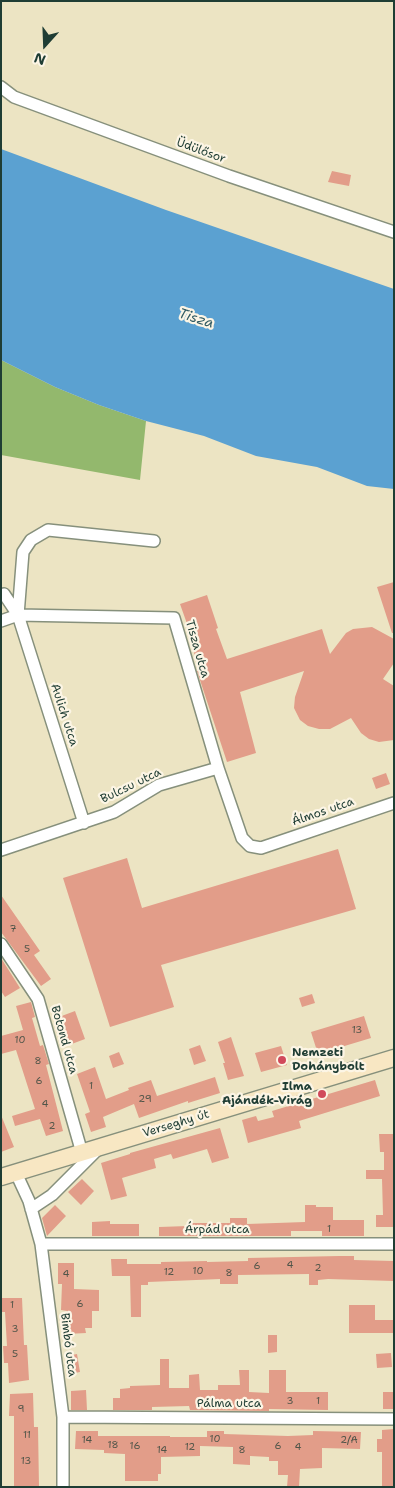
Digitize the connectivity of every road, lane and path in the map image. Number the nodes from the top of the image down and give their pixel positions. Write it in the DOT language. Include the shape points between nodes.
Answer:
graph roads {
  1 [pos="1,87"];
  2 [pos="394,232"];
  3 [pos="154,541"];
  4 [pos="4,594"];
  5 [pos="18,615"];
  6 [pos="1,621"];
  7 [pos="218,768"];
  8 [pos="394,803"];
  9 [pos="84,823"];
  10 [pos="261,848"];
  11 [pos="1,850"];
  12 [pos="1,944"];
  13 [pos="394,1058"];
  14 [pos="100,1148"];
  15 [pos="82,1153"];
  16 [pos="9,1175"];
  17 [pos="31,1209"];
  18 [pos="40,1244"];
  19 [pos="394,1244"];
  20 [pos="63,1417"];
  21 [pos="394,1419"];
  22 [pos="63,1487"];
  1 -- 2 [label="street, Üdülősor" via="14,97"];
  3 -- 5 [label="street" via="48,530 32,540 23,552"];
  4 -- 5 [label="street"];
  5 -- 6 [label="street"];
  5 -- 7 [label="street, Tisza utca" via="174,618"];
  5 -- 9 [label="street, Aulich utca"];
  7 -- 9 [label="street, Bulcsu utca" via="159,785 114,812"];
  7 -- 10 [label="street, Tisza utca" via="242,838 250,846"];
  8 -- 10 [label="street, Álmos utca"];
  9 -- 11 [label="street, Bulcsu utca"];
  12 -- 15 [label="street, Botond utca" via="38,999"];
  13 -- 14 [label="main road, Verseghy út"];
  14 -- 15 [label="main road, Verseghy út"];
  14 -- 17 [label="street" via="52,1195"];
  15 -- 16 [label="main road, Verseghy út"];
  16 -- 17 [label="street, Bimbó utca"];
  17 -- 18 [label="street, Bimbó utca"];
  18 -- 19 [label="street, Árpád utca"];
  18 -- 20 [label="street, Bimbó utca"];
  20 -- 21 [label="street, Pálma utca"];
  20 -- 22 [label="street, Bimbó utca"];
}
